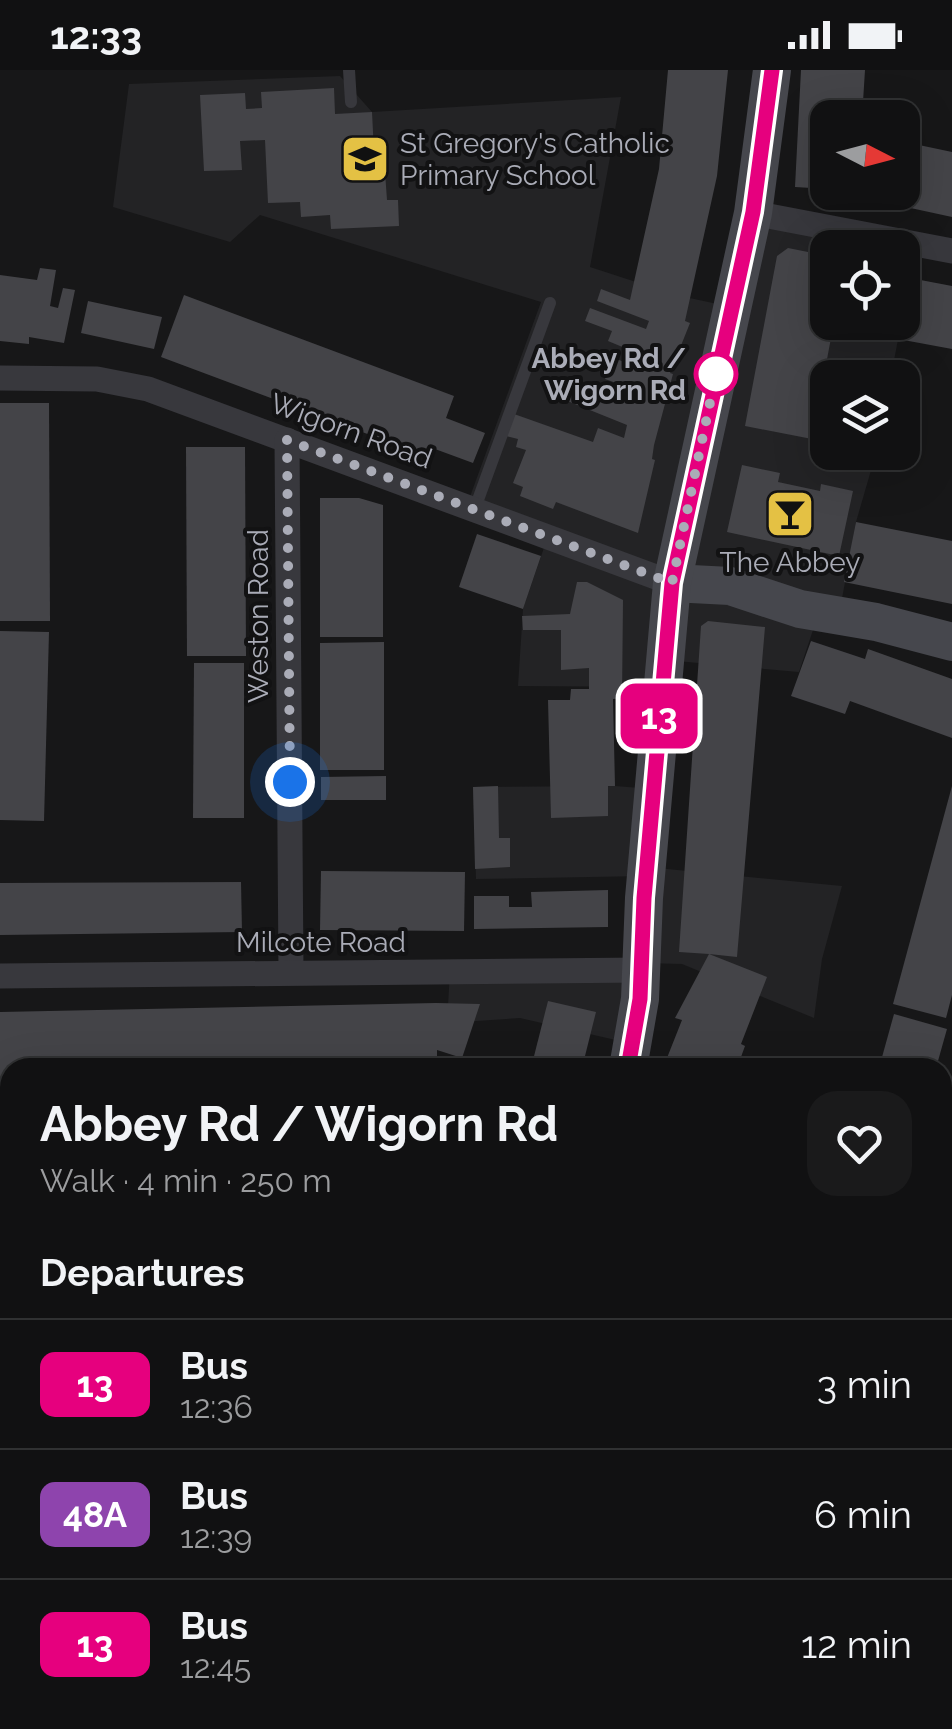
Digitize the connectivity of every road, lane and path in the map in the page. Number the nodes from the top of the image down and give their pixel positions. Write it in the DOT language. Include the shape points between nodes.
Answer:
graph roads {
  1 [pos="349,70"];
  2 [pos="772,70"];
  3 [pos="350,102"];
  4 [pos="753,212"];
  5 [pos="952,252"];
  6 [pos="550,303"];
  7 [pos="0,378"];
  8 [pos="287,440"];
  9 [pos="475,508"];
  10 [pos="672,583"];
  11 [pos="952,642"];
  12 [pos="643,970"];
  13 [pos="291,972"];
  14 [pos="0,976"];
  15 [pos="630,1058"];
  1 -- 3 [label="lane"];
  2 -- 4 [label="main road"];
  4 -- 5 [label="street"];
  4 -- 10 [label="main road"];
  6 -- 9 [label="lane"];
  7 -- 8 [label="street, Wigorn Road" via="96,379 148,389"];
  8 -- 9 [label="street, Wigorn Road"];
  8 -- 13 [label="street, Weston Road"];
  9 -- 10 [label="street, Wigorn Road"];
  10 -- 11 [label="main road" via="730,586 800,609"];
  10 -- 12 [label="main road"];
  12 -- 13 [label="street, Milcote Road"];
  12 -- 15 [label="main road"];
  13 -- 14 [label="street, Milcote Road"];
}
